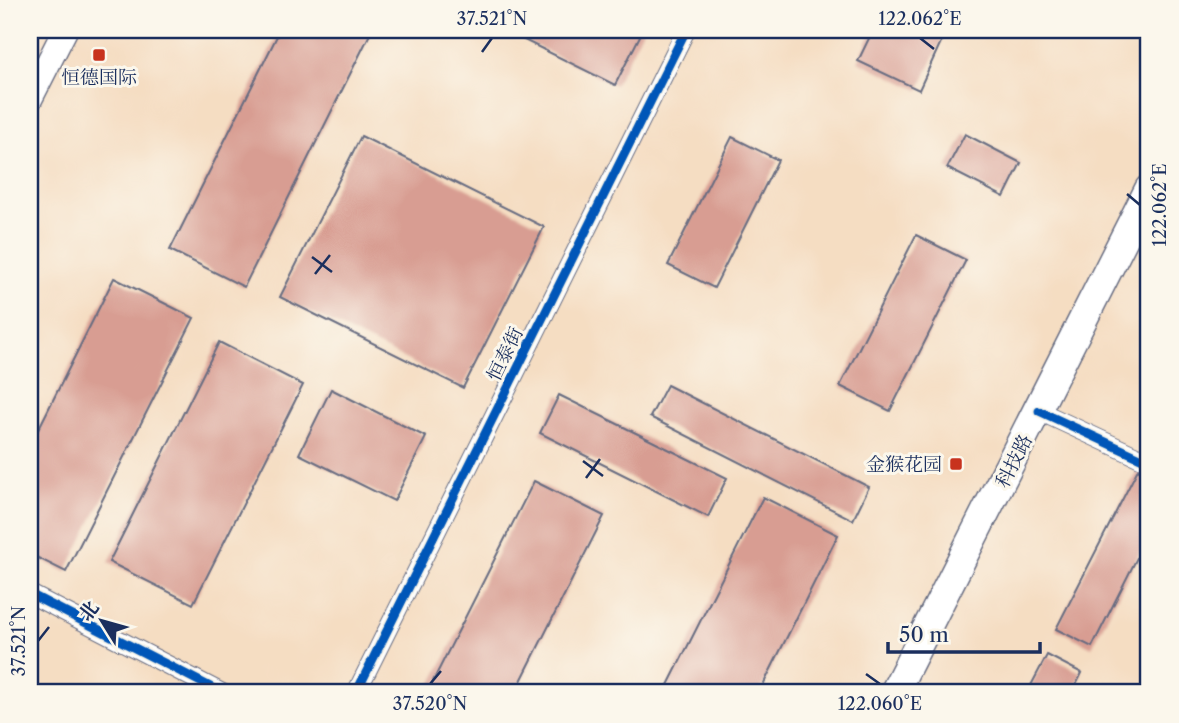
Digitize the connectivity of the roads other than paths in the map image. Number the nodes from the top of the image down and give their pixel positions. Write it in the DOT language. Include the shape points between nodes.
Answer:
graph roads {
  1 [pos="65,30"];
  2 [pos="686,30"];
  3 [pos="32,89"];
  4 [pos="1149,189"];
  5 [pos="1039,411"];
  6 [pos="1149,462"];
  7 [pos="30,594"];
  8 [pos="222,693"];
  9 [pos="356,693"];
  10 [pos="894,693"];
  1 -- 3 [label="main road"];
  2 -- 9 [label="street, 恒泰街"];
  4 -- 5 [label="main road, 科技路"];
  5 -- 6 [label="street"];
  5 -- 10 [label="main road, 科技路"];
  7 -- 8 [label="street"];
}
